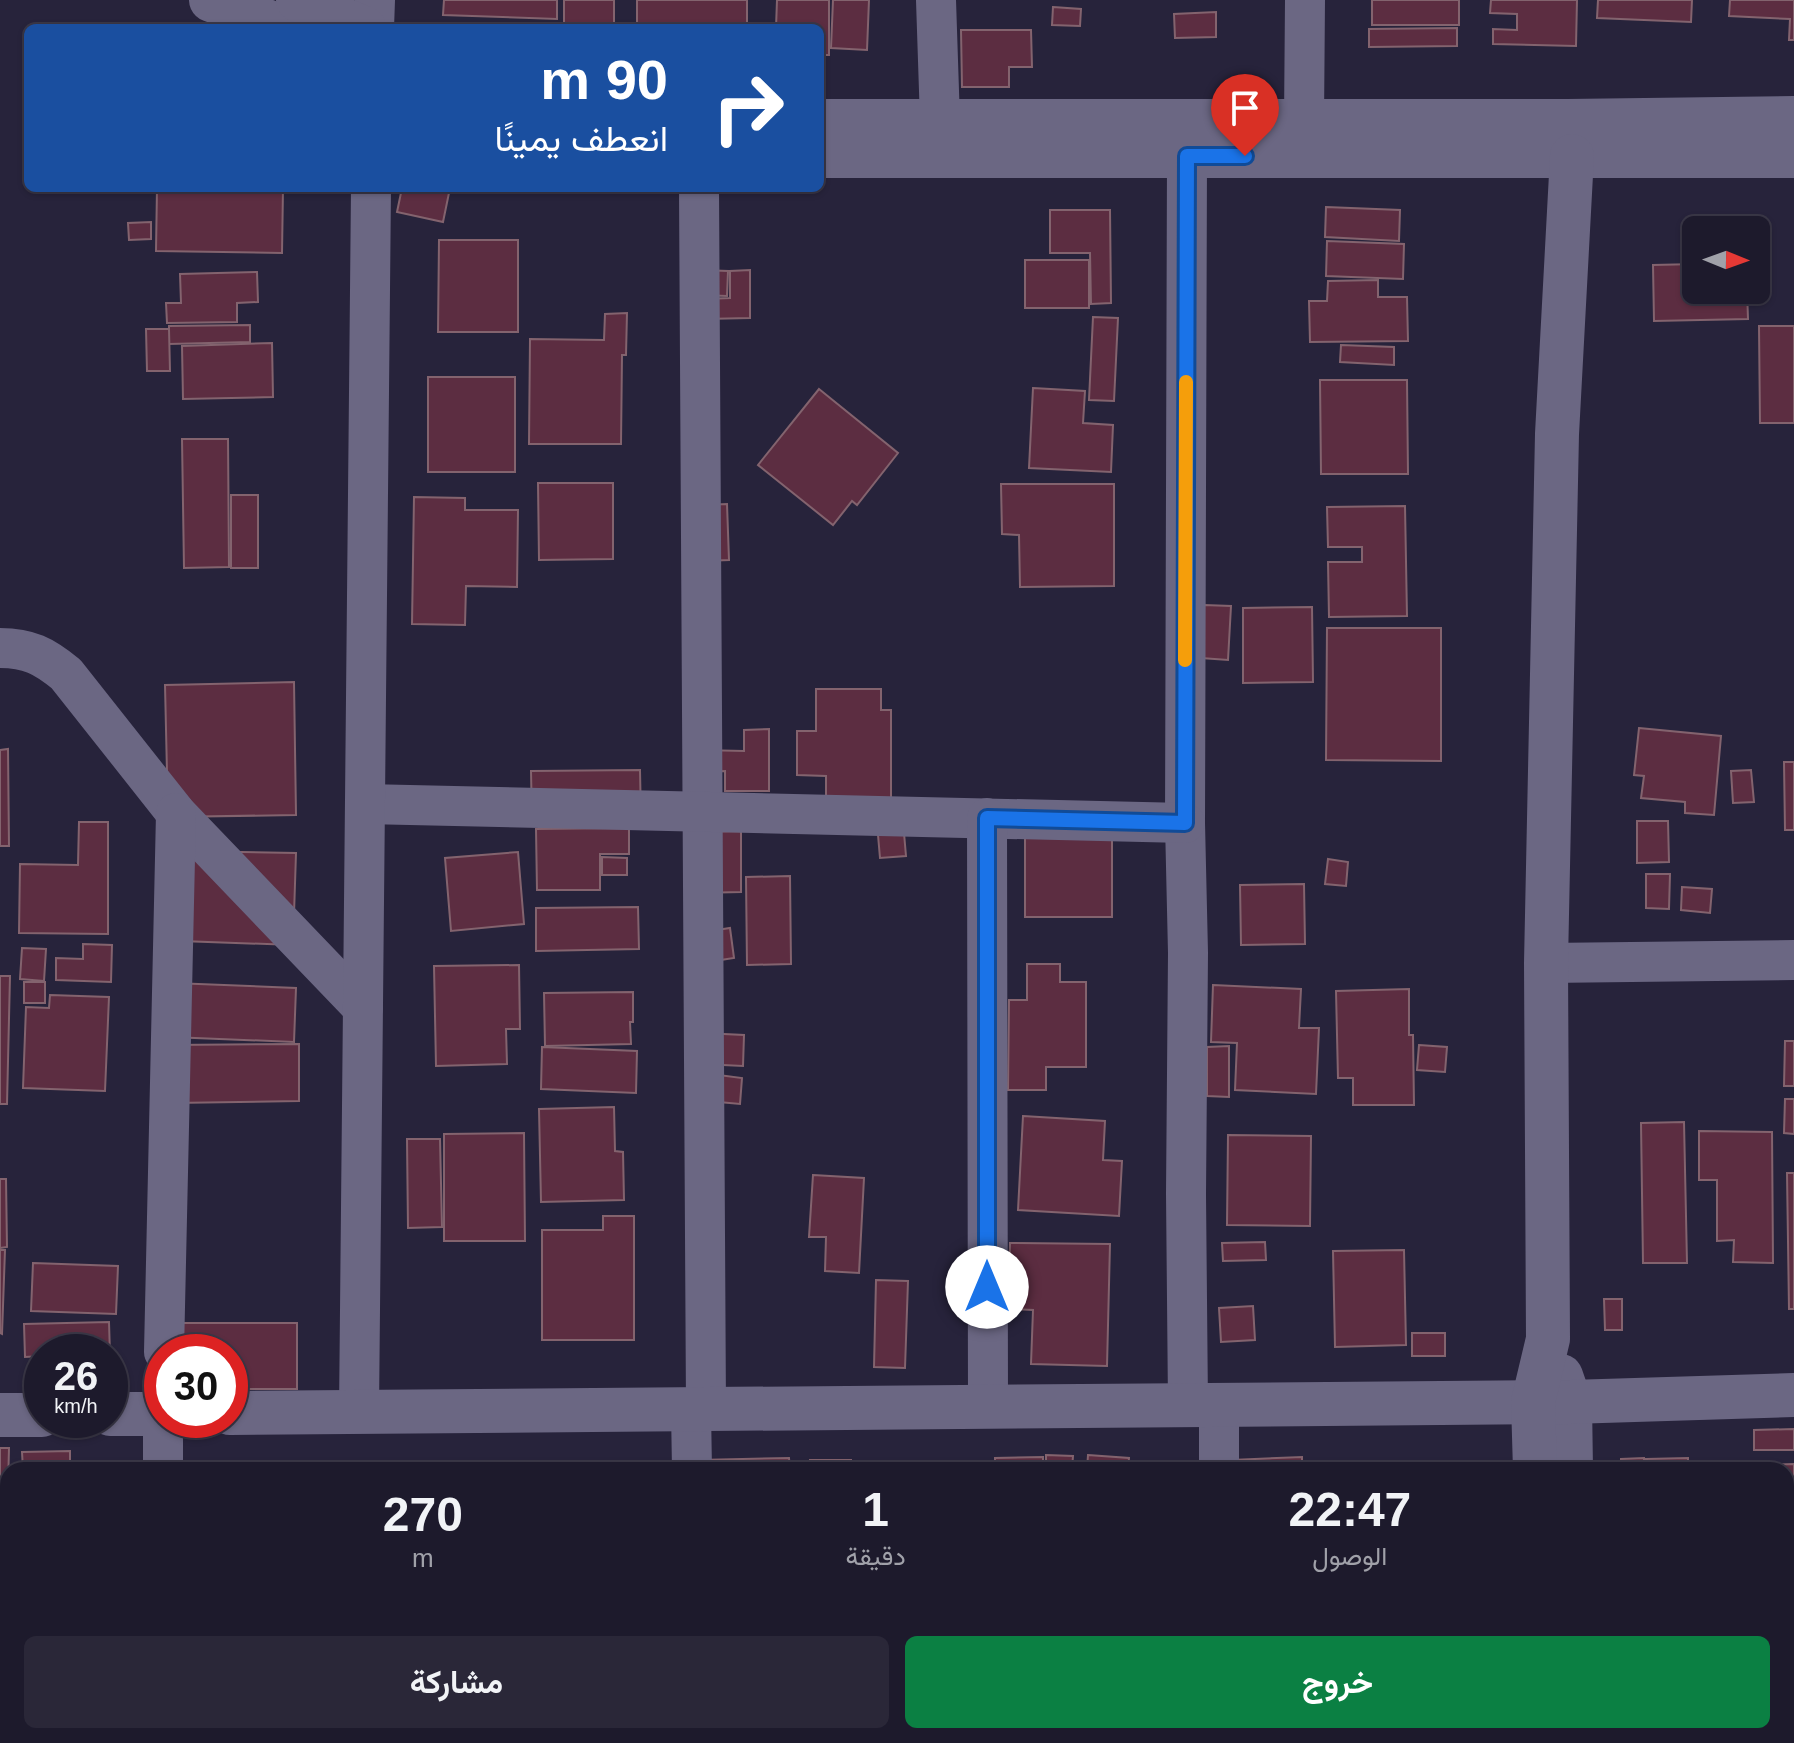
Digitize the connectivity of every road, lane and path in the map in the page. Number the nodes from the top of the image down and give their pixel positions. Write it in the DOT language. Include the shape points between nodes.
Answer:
graph roads {
  1 [pos="211,0"];
  2 [pos="298,0"];
  3 [pos="375,0"];
  4 [pos="936,0"];
  5 [pos="1305,0"];
  6 [pos="274,24"];
  7 [pos="355,24"];
  8 [pos="374,24"];
  9 [pos="1794,118"];
  10 [pos="824,121"];
  11 [pos="940,121"];
  12 [pos="1304,121"];
  13 [pos="824,156"];
  14 [pos="1187,156"];
  15 [pos="1572,156"];
  16 [pos="1794,156"];
  17 [pos="371,192"];
  18 [pos="699,192"];
  19 [pos="0,648"];
  20 [pos="365,804"];
  21 [pos="703,812"];
  22 [pos="176,813"];
  23 [pos="987,818"];
  24 [pos="1185,823"];
  25 [pos="1794,960"];
  26 [pos="1546,963"];
  27 [pos="363,1008"];
  28 [pos="164,1334"];
  29 [pos="1794,1395"];
  30 [pos="1552,1402"];
  31 [pos="1204,1405"];
  32 [pos="988,1407"];
  33 [pos="699,1409"];
  34 [pos="359,1412"];
  35 [pos="248,1413"];
  36 [pos="0,1415"];
  37 [pos="24,1415"];
  38 [pos="163,1438"];
  39 [pos="163,1462"];
  40 [pos="693,1462"];
  41 [pos="1217,1462"];
  42 [pos="1537,1462"];
  43 [pos="1569,1462"];
  1 -- 6 [label="street"];
  2 -- 7 [label="street"];
  3 -- 8 [label="street"];
  4 -- 11 [label="street"];
  5 -- 12 [label="street"];
  9 -- 12 [label="street"];
  10 -- 11 [label="street"];
  11 -- 12 [label="street"];
  13 -- 14 [label="street"];
  14 -- 15 [label="street"];
  14 -- 24 [label="street"];
  15 -- 16 [label="street"];
  15 -- 26 [label="street" via="1557,434"];
  17 -- 20 [label="street"];
  18 -- 21 [label="street"];
  19 -- 22 [label="street" via="45,658 66,674"];
  20 -- 21 [label="street"];
  20 -- 27 [label="street"];
  21 -- 23 [label="street"];
  21 -- 33 [label="street"];
  22 -- 27 [label="street"];
  22 -- 28 [label="street"];
  23 -- 24 [label="street"];
  23 -- 32 [label="street"];
  24 -- 31 [label="street" via="1186,1209"];
  25 -- 26 [label="street"];
  26 -- 30 [label="street"];
  27 -- 34 [label="street"];
  29 -- 30 [label="street"];
  30 -- 31 [label="street"];
  30 -- 42 [label="street"];
  30 -- 43 [label="street"];
  31 -- 32 [label="street"];
  31 -- 41 [label="street"];
  32 -- 33 [label="street"];
  33 -- 34 [label="street"];
  33 -- 40 [label="street"];
  34 -- 35 [label="street"];
  36 -- 37 [label="street"];
  38 -- 39 [label="street"];
}
